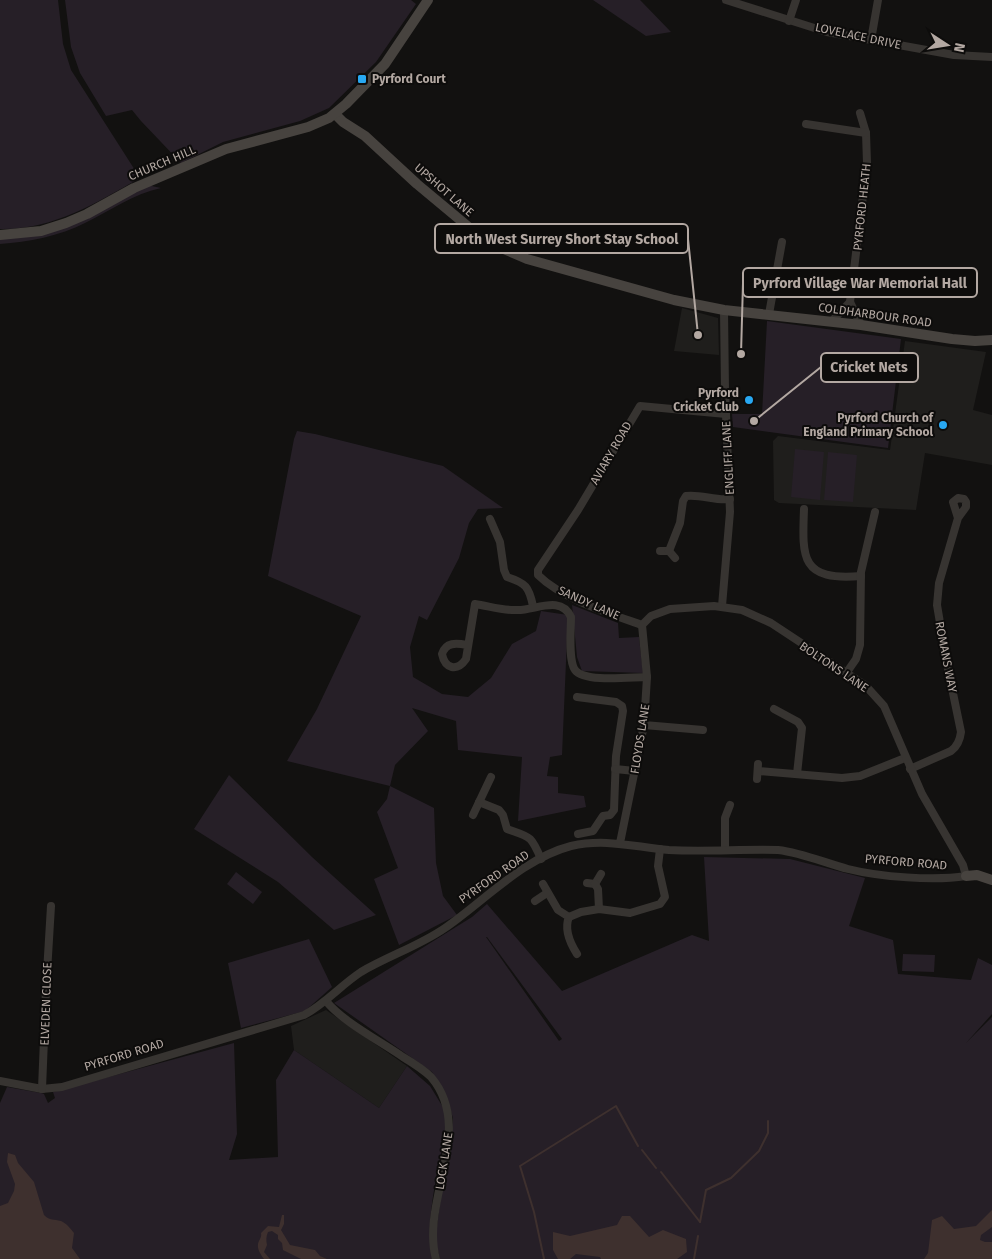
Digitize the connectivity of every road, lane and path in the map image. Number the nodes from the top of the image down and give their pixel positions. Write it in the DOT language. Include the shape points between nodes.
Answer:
graph roads {
  1 [pos="428,0"];
  2 [pos="726,0"];
  3 [pos="796,0"];
  4 [pos="878,0"];
  5 [pos="789,21"];
  6 [pos="871,40"];
  7 [pos="992,57"];
  8 [pos="860,113"];
  9 [pos="335,114"];
  10 [pos="806,124"];
  11 [pos="866,133"];
  12 [pos="0,235"];
  13 [pos="782,242"];
  14 [pos="850,302"];
  15 [pos="724,310"];
  16 [pos="769,314"];
  17 [pos="832,322"];
  18 [pos="861,325"];
  19 [pos="992,340"];
  20 [pos="726,414"];
  21 [pos="730,500"];
  22 [pos="806,514"];
  23 [pos="876,518"];
  24 [pos="958,518"];
  25 [pos="490,519"];
  26 [pos="660,551"];
  27 [pos="669,551"];
  28 [pos="675,558"];
  29 [pos="538,575"];
  30 [pos="861,576"];
  31 [pos="533,606"];
  32 [pos="722,606"];
  33 [pos="642,625"];
  34 [pos="467,644"];
  35 [pos="847,672"];
  36 [pos="647,677"];
  37 [pos="577,697"];
  38 [pos="774,708"];
  39 [pos="644,725"];
  40 [pos="703,730"];
  41 [pos="905,758"];
  42 [pos="615,769"];
  43 [pos="910,769"];
  44 [pos="635,771"];
  45 [pos="758,771"];
  46 [pos="798,774"];
  47 [pos="491,777"];
  48 [pos="479,802"];
  49 [pos="730,805"];
  50 [pos="473,815"];
  51 [pos="578,834"];
  52 [pos="620,843"];
  53 [pos="660,849"];
  54 [pos="725,850"];
  55 [pos="541,859"];
  56 [pos="601,874"];
  57 [pos="966,876"];
  58 [pos="992,880"];
  59 [pos="543,884"];
  60 [pos="547,893"];
  61 [pos="535,901"];
  62 [pos="51,906"];
  63 [pos="599,910"];
  64 [pos="569,917"];
  65 [pos="41,918"];
  66 [pos="50,918"];
  67 [pos="573,951"];
  68 [pos="326,1001"];
  69 [pos="0,1080"];
  70 [pos="42,1089"];
  71 [pos="436,1259"];
  1 -- 9 [label="main road, CHURCH HILL" via="385,64"];
  2 -- 5 [label="street, LOVELACE DRIVE"];
  3 -- 5 [label="street"];
  4 -- 6 [label="street"];
  5 -- 6 [label="street, LOVELACE DRIVE"];
  6 -- 7 [label="street, LOVELACE DRIVE" via="954,55"];
  8 -- 11 [label="street, PYRFORD HEATH"];
  9 -- 12 [label="main road, CHURCH HILL" via="308,127 219,152 134,188 71,222 41,231"];
  9 -- 15 [label="main road, UPSHOT LANE" via="471,229 497,246 527,259 674,300"];
  10 -- 11 [label="street"];
  11 -- 14 [label="street, PYRFORD HEATH" via="868,163"];
  13 -- 16 [label="street"];
  14 -- 17 [label="street"];
  14 -- 18 [label="street"];
  15 -- 16 [label="main road, COLDHARBOUR ROAD"];
  15 -- 20 [label="street, ENGLIFF LANE"];
  16 -- 17 [label="main road, COLDHARBOUR ROAD"];
  17 -- 18 [label="main road, COLDHARBOUR ROAD"];
  18 -- 19 [label="main road, COLDHARBOUR ROAD" via="952,339"];
  20 -- 21 [label="street, ENGLIFF LANE"];
  20 -- 29 [label="street, AVIARY ROAD" via="640,406 544,560"];
  21 -- 27 [label="street" via="686,496"];
  21 -- 32 [label="street, ENGLIFF LANE"];
  22 -- 30 [label="street" via="804,553 812,566 834,578"];
  23 -- 30 [label="street"];
  24 -- 43 [label="street, ROMANS WAY" via="939,583 937,605 960,738 956,748"];
  25 -- 31 [label="street" via="500,542 507,577 527,588"];
  26 -- 27 [label="street"];
  27 -- 28 [label="street"];
  29 -- 33 [label="street, SANDY LANE" via="552,586 595,608"];
  30 -- 35 [label="street" via="860,645"];
  31 -- 34 [label="street" via="519,610 476,604"];
  31 -- 36 [label="street" via="562,606 569,611 572,617 571,659 575,670 581,674 590,678"];
  32 -- 33 [label="street, BOLTONS LANE" via="670,609 651,616"];
  32 -- 35 [label="street, BOLTONS LANE" via="759,616"];
  33 -- 36 [label="street, FLOYDS LANE"];
  35 -- 41 [label="street, BOLTONS LANE" via="865,685 884,706"];
  36 -- 39 [label="street, FLOYDS LANE"];
  37 -- 42 [label="street" via="616,702 622,706"];
  38 -- 46 [label="street" via="798,722 802,728"];
  39 -- 40 [label="street"];
  39 -- 44 [label="street, FLOYDS LANE"];
  41 -- 43 [label="street, BOLTONS LANE"];
  41 -- 46 [label="street" via="860,776 842,778"];
  42 -- 44 [label="street"];
  42 -- 51 [label="street" via="613,812 603,816 593,831"];
  43 -- 57 [label="street, BOLTONS LANE"];
  44 -- 52 [label="street, FLOYDS LANE"];
  45 -- 46 [label="street"];
  47 -- 48 [label="street"];
  48 -- 50 [label="street"];
  48 -- 55 [label="street" via="500,810 507,829 531,838"];
  49 -- 54 [label="street" via="725,818"];
  52 -- 53 [label="street, PYRFORD ROAD"];
  52 -- 55 [label="street, PYRFORD ROAD" via="580,844"];
  53 -- 54 [label="street, PYRFORD ROAD"];
  53 -- 63 [label="street" via="658,866 664,901 630,913"];
  54 -- 57 [label="street, PYRFORD ROAD" via="793,852 848,869 877,874 936,878"];
  55 -- 68 [label="street, PYRFORD ROAD" via="492,891 446,928 354,977"];
  56 -- 63 [label="street" via="591,883 598,888"];
  57 -- 58 [label="main road, PYRFORD ROAD"];
  59 -- 60 [label="street"];
  60 -- 61 [label="street"];
  60 -- 64 [label="street" via="558,910"];
  62 -- 66 [label="street, ELVEDEN CLOSE"];
  63 -- 64 [label="street"];
  64 -- 67 [label="street" via="568,937"];
  65 -- 66 [label="street"];
  66 -- 70 [label="street, ELVEDEN CLOSE"];
  68 -- 70 [label="street, PYRFORD ROAD" via="298,1017 62,1087"];
  68 -- 71 [label="street, LOCK LANE" via="338,1014 426,1072 446,1104 450,1125 433,1238"];
  69 -- 70 [label="street, PYRFORD ROAD"];
}
